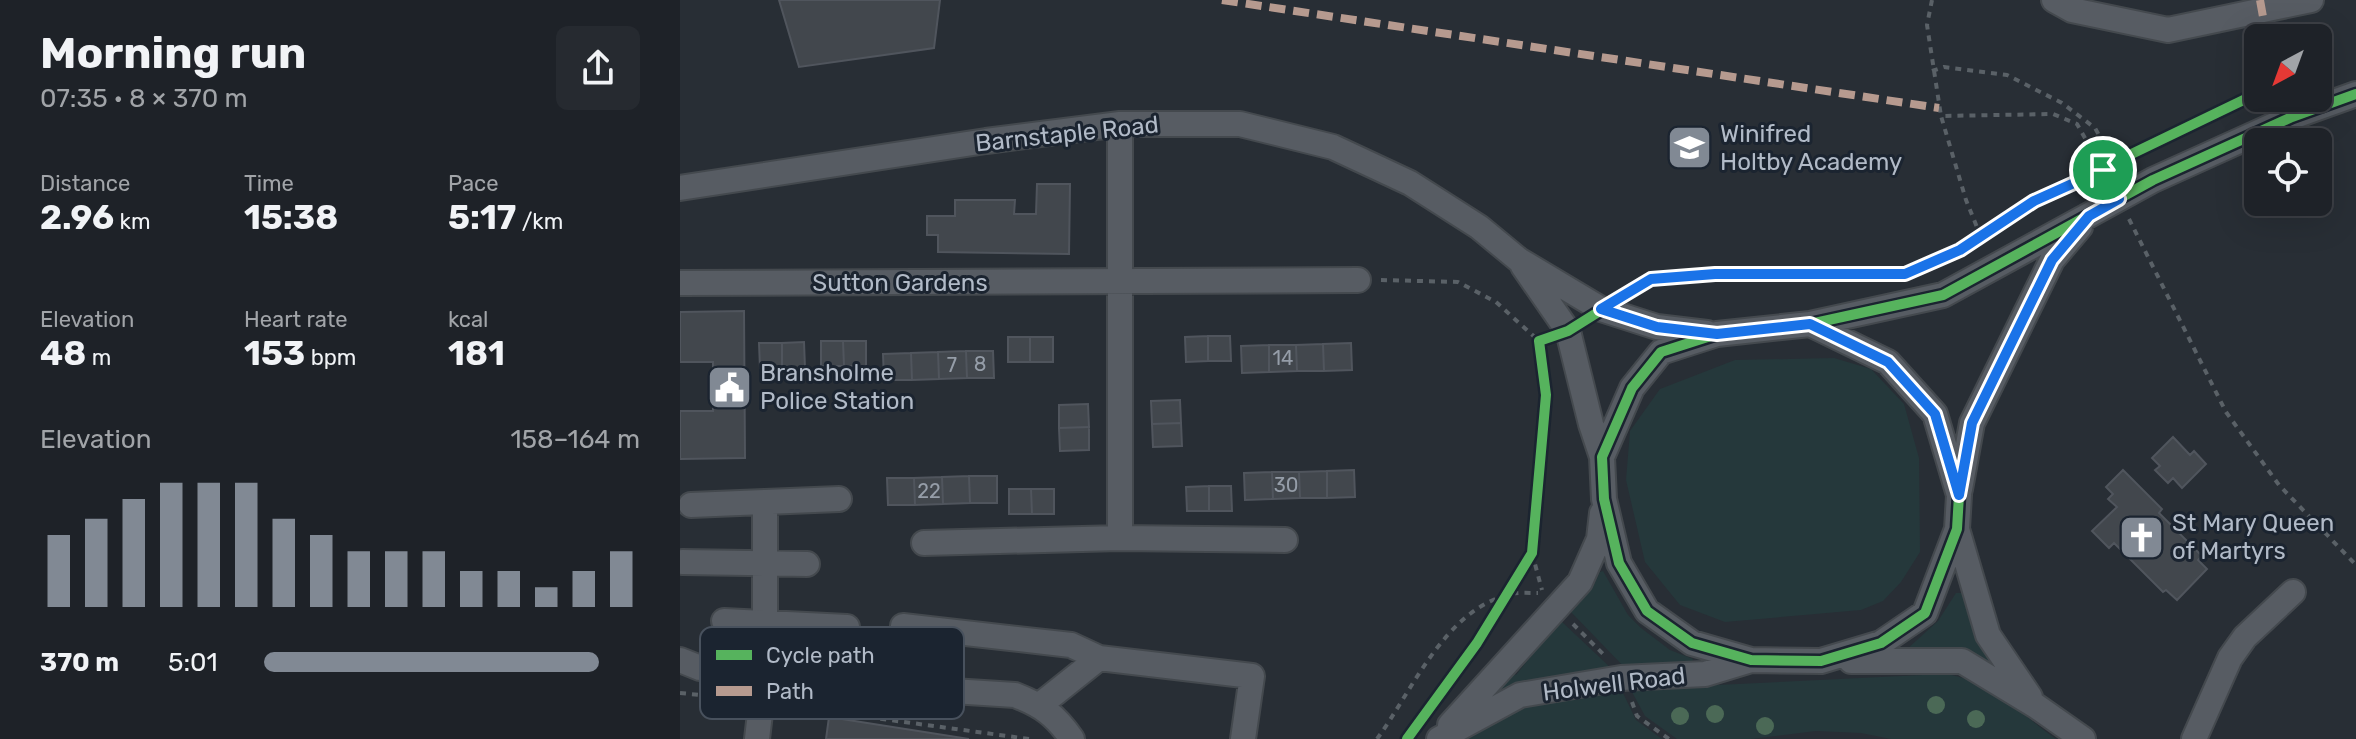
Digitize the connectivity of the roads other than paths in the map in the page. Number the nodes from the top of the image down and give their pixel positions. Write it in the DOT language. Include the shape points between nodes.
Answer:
graph roads {
  1 [pos="2054,0"];
  2 [pos="2311,0"];
  3 [pos="2356,94"];
  4 [pos="1120,124"];
  5 [pos="680,188"];
  6 [pos="2089,216"];
  7 [pos="1519,260"];
  8 [pos="1358,280"];
  9 [pos="680,283"];
  10 [pos="1121,283"];
  11 [pos="1810,324"];
  12 [pos="1717,334"];
  13 [pos="1602,457"];
  14 [pos="1959,495"];
  15 [pos="839,499"];
  16 [pos="1604,499"];
  17 [pos="765,502"];
  18 [pos="691,505"];
  19 [pos="1957,529"];
  20 [pos="1120,538"];
  21 [pos="1285,540"];
  22 [pos="924,543"];
  23 [pos="682,562"];
  24 [pos="766,563"];
  25 [pos="807,564"];
  26 [pos="2293,592"];
  27 [pos="724,621"];
  28 [pos="765,625"];
  29 [pos="903,626"];
  30 [pos="847,627"];
  31 [pos="912,627"];
  32 [pos="964,633"];
  33 [pos="1099,658"];
  34 [pos="680,660"];
  35 [pos="1751,660"];
  36 [pos="1821,661"];
  37 [pos="700,668"];
  38 [pos="964,692"];
  39 [pos="1040,705"];
  40 [pos="2036,706"];
  41 [pos="759,719"];
  42 [pos="757,739"];
  43 [pos="1072,739"];
  44 [pos="1243,739"];
  45 [pos="1438,739"];
  46 [pos="2083,739"];
  47 [pos="2194,739"];
  1 -- 2 [label="street" via="2072,10 2168,30"];
  3 -- 6 [label="street" via="2153,180"];
  4 -- 5 [label="street, Barnstaple Road"];
  4 -- 7 [label="street, Barnstaple Road" via="1240,124 1333,147 1410,183"];
  4 -- 10 [label="street"];
  6 -- 11 [label="street" via="1943,295"];
  6 -- 14 [label="street" via="2052,260 1972,423"];
  7 -- 12 [label="street, Barnstaple Road" via="1601,309 1657,327"];
  7 -- 13 [label="street, Barnstaple Road" via="1568,331"];
  8 -- 10 [label="street, Sutton Gardens"];
  9 -- 10 [label="street, Sutton Gardens"];
  10 -- 20 [label="street"];
  11 -- 12 [label="street"];
  11 -- 14 [label="street" via="1888,362 1935,414"];
  12 -- 13 [label="street" via="1661,352 1632,388"];
  13 -- 16 [label="street"];
  14 -- 19 [label="street"];
  15 -- 17 [label="street"];
  16 -- 35 [label="street" via="1619,563 1647,611 1692,643"];
  16 -- 45 [label="street, Holwell Road" via="1599,539 1580,582"];
  17 -- 18 [label="street"];
  17 -- 24 [label="street"];
  19 -- 36 [label="street" via="1925,613 1881,643"];
  19 -- 40 [label="street" via="1988,635"];
  20 -- 21 [label="street"];
  20 -- 22 [label="street"];
  23 -- 24 [label="street"];
  24 -- 25 [label="street"];
  24 -- 28 [label="street"];
  26 -- 47 [label="street" via="2230,658"];
  27 -- 28 [label="street"];
  28 -- 30 [label="street"];
  29 -- 31 [label="street"];
  32 -- 33 [label="street" via="1071,645"];
  33 -- 39 [label="street"];
  33 -- 44 [label="street" via="1252,676"];
  34 -- 37 [label="street"];
  35 -- 36 [label="street"];
  35 -- 45 [label="street, Holwell Road" via="1705,674 1621,678 1520,695"];
  36 -- 40 [label="street" via="1962,661"];
  38 -- 39 [label="street" via="1015,695"];
  39 -- 43 [label="street"];
  40 -- 46 [label="street"];
  41 -- 42 [label="street"];
}
